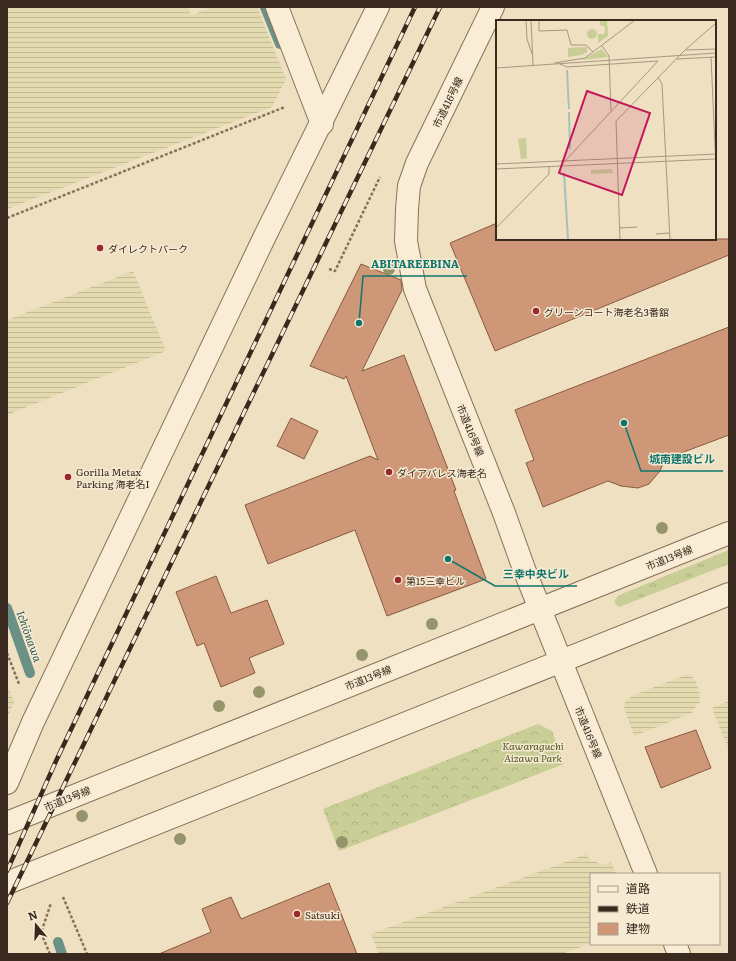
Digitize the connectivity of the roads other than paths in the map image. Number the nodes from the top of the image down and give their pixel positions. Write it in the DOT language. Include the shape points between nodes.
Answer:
graph roads {
  1 [pos="277,7"];
  2 [pos="378,7"];
  3 [pos="493,7"];
  4 [pos="322,124"];
  5 [pos="729,533"];
  6 [pos="729,594"];
  7 [pos="540,609"];
  8 [pos="561,662"];
  9 [pos="7,783"];
  10 [pos="7,820"];
  11 [pos="646,873"];
  12 [pos="7,883"];
  13 [pos="674,945"];
  14 [pos="679,954"];
  1 -- 4 [label="street"];
  2 -- 4 [label="street"];
  3 -- 7 [label="street, 市道416号線" via="417,163 409,186 406,241 415,289"];
  4 -- 9 [label="street" via="37,714"];
  5 -- 7 [label="street, 市道13号線"];
  6 -- 8 [label="street"];
  7 -- 8 [label="street, 市道416号線"];
  7 -- 10 [label="street, 市道13号線"];
  8 -- 11 [label="street, 市道416号線"];
  8 -- 12 [label="street"];
  13 -- 14 [label="street"];
}
